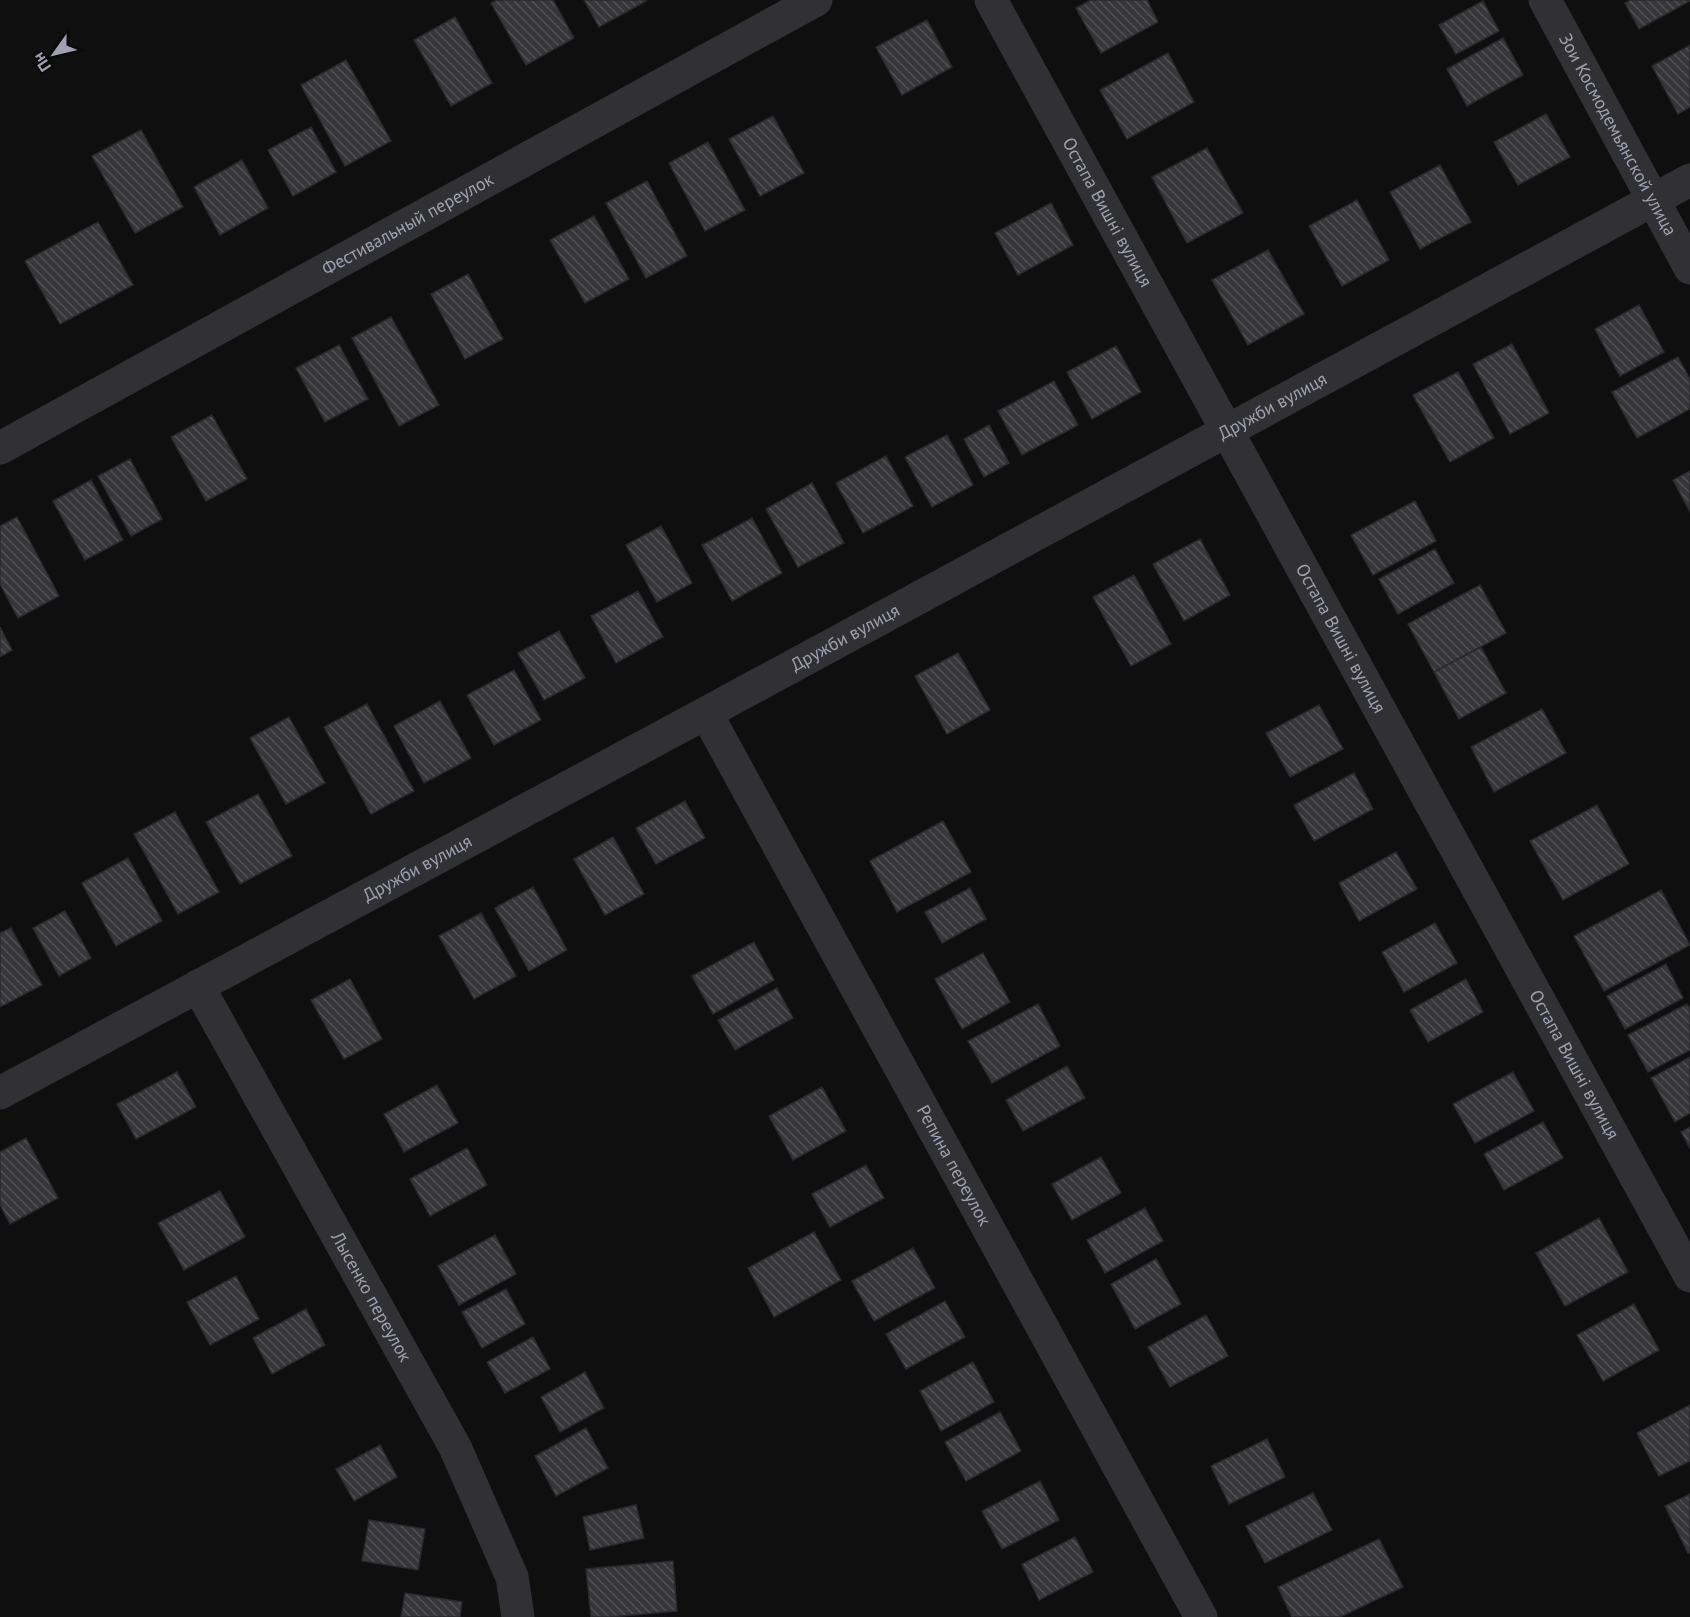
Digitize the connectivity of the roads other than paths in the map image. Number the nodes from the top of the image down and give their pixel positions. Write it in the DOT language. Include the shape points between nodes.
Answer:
graph roads {
  1 [pos="816,0"];
  2 [pos="992,0"];
  3 [pos="1545,0"];
  4 [pos="1690,180"];
  5 [pos="1653,200"];
  6 [pos="1690,268"];
  7 [pos="1227,430"];
  8 [pos="0,448"];
  9 [pos="706,713"];
  10 [pos="198,986"];
  11 [pos="0,1093"];
  12 [pos="1690,1276"];
  13 [pos="518,1617"];
  14 [pos="1201,1617"];
  1 -- 8 [label="street, Фестивальный переулок"];
  2 -- 7 [label="street, Остапа Вишні вулиця"];
  3 -- 5 [label="street, Зои Космодемьянской улица"];
  4 -- 5 [label="street, Дружби вулиця"];
  5 -- 6 [label="street, Зои Космодемьянской улица"];
  5 -- 7 [label="street, Дружби вулиця"];
  7 -- 9 [label="street, Дружби вулиця"];
  7 -- 12 [label="street, Остапа Вишні вулиця"];
  9 -- 10 [label="street, Дружби вулиця"];
  9 -- 14 [label="street, Репина переулок"];
  10 -- 11 [label="street, Дружби вулиця"];
  10 -- 13 [label="street, Лысенко переулок" via="455,1447 512,1577"];
}
